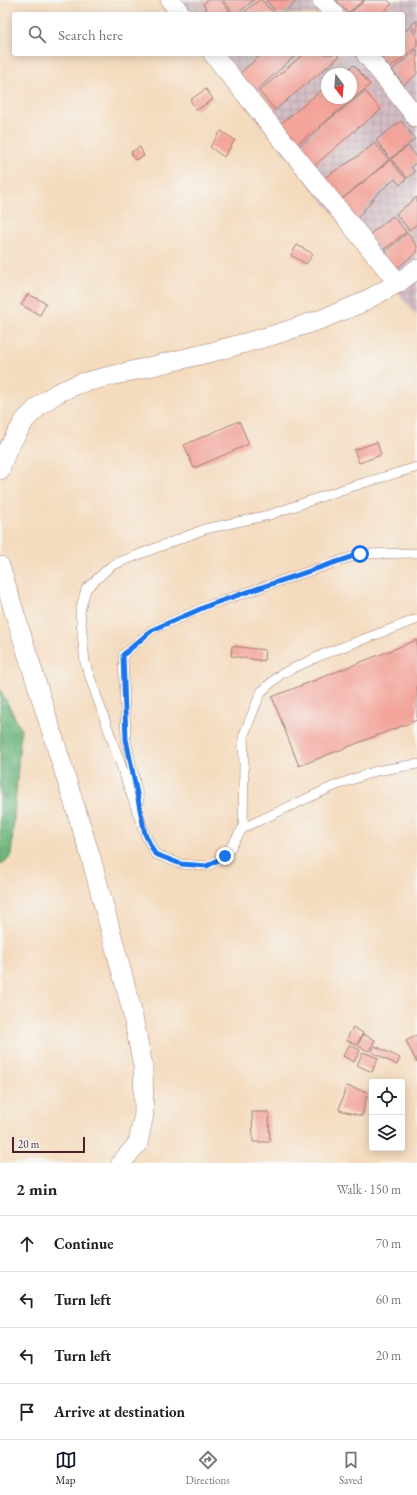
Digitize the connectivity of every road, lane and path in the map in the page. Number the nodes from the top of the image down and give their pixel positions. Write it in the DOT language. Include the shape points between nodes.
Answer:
graph roads {
  1 [pos="170,0"];
  2 [pos="322,0"];
  3 [pos="179,12"];
  4 [pos="332,12"];
  5 [pos="215,56"];
  6 [pos="368,56"];
  7 [pos="417,118"];
  8 [pos="417,269"];
  9 [pos="398,284"];
  10 [pos="417,467"];
  11 [pos="0,470"];
  12 [pos="417,553"];
  13 [pos="0,566"];
  14 [pos="415,620"];
  15 [pos="417,764"];
  16 [pos="243,828"];
  17 [pos="145,834"];
  18 [pos="121,1163"];
  1 -- 3 [label="street"];
  2 -- 4 [label="street"];
  5 -- 9 [label="street"];
  6 -- 7 [label="street"];
  8 -- 9 [label="street"];
  9 -- 11 [label="street" via="322,319 274,335 81,383 57,393 38,406 25,420 6,450"];
  10 -- 17 [label="lane" via="347,488 269,516 205,529 112,565 86,589 80,611 85,663"];
  12 -- 17 [label="lane" via="360,554 212,604 152,630 123,655 126,739"];
  13 -- 18 [label="street" via="91,858 131,1007 143,1066 144,1114 138,1143"];
  14 -- 16 [label="lane" via="324,654 281,674 261,692 243,737"];
  15 -- 16 [label="lane" via="376,771 334,786"];
  16 -- 17 [label="lane" via="225,856 207,866 181,864 155,854"];
}
